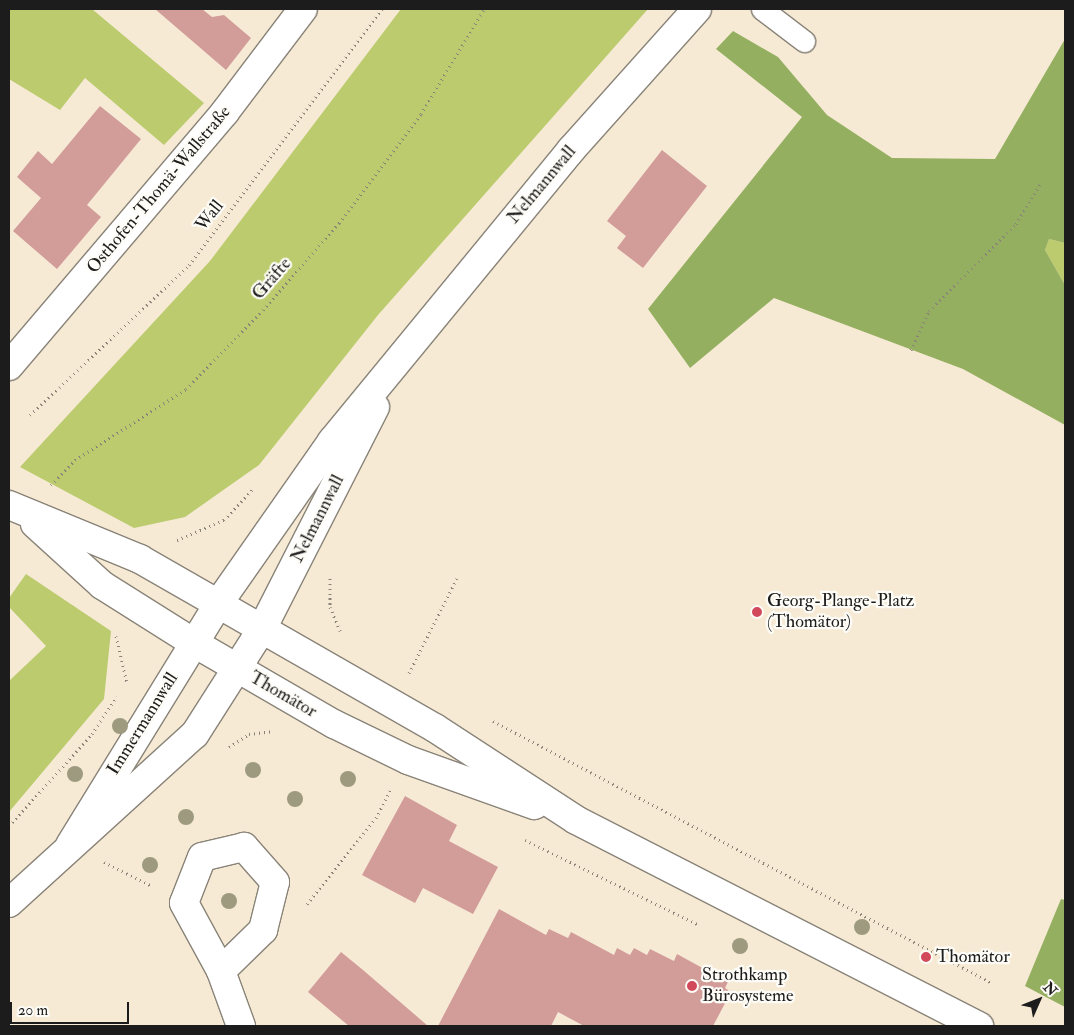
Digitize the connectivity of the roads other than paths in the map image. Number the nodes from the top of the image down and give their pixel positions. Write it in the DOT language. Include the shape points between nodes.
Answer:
graph roads {
  1 [pos="697,9"];
  2 [pos="762,9"];
  3 [pos="292,12"];
  4 [pos="804,41"];
  5 [pos="9,366"];
  6 [pos="395,368"];
  7 [pos="16,509"];
  8 [pos="218,604"];
  9 [pos="262,629"];
  10 [pos="194,643"];
  11 [pos="238,669"];
  12 [pos="576,820"];
  13 [pos="70,845"];
  14 [pos="9,903"];
  15 [pos="221,972"];
  16 [pos="241,1026"];
  17 [pos="979,1026"];
  1 -- 6 [label="street, Nelmannwall" via="571,150"];
  2 -- 4 [label="lane"];
  3 -- 5 [label="street, Osthofen-Thomä-Wallstraße" via="225,112"];
  6 -- 8 [label="street, Nelmannwall" via="327,449"];
  6 -- 9 [label="street, Nelmannwall"];
  7 -- 8 [label="street, Thomätor" via="140,559"];
  7 -- 10 [label="street, Thomätor" via="102,585"];
  8 -- 9 [label="street, Thomätor"];
  8 -- 10 [label="street, Immermannwall"];
  9 -- 11 [label="street, Nelmannwall"];
  9 -- 12 [label="street, Thomätor" via="435,728"];
  10 -- 11 [label="street, Thomätor"];
  10 -- 13 [label="street, Immermannwall"];
  11 -- 12 [label="street, Thomätor" via="334,724 408,760"];
  11 -- 13 [label="street, Immermannwall" via="195,734 175,757"];
  12 -- 17 [label="street, Thomätor"];
  13 -- 14 [label="street, Immermannwall"];
  15 -- 15 [label="street" via="263,930 274,882 244,847 202,857 184,903"];
  15 -- 16 [label="street"];
}
